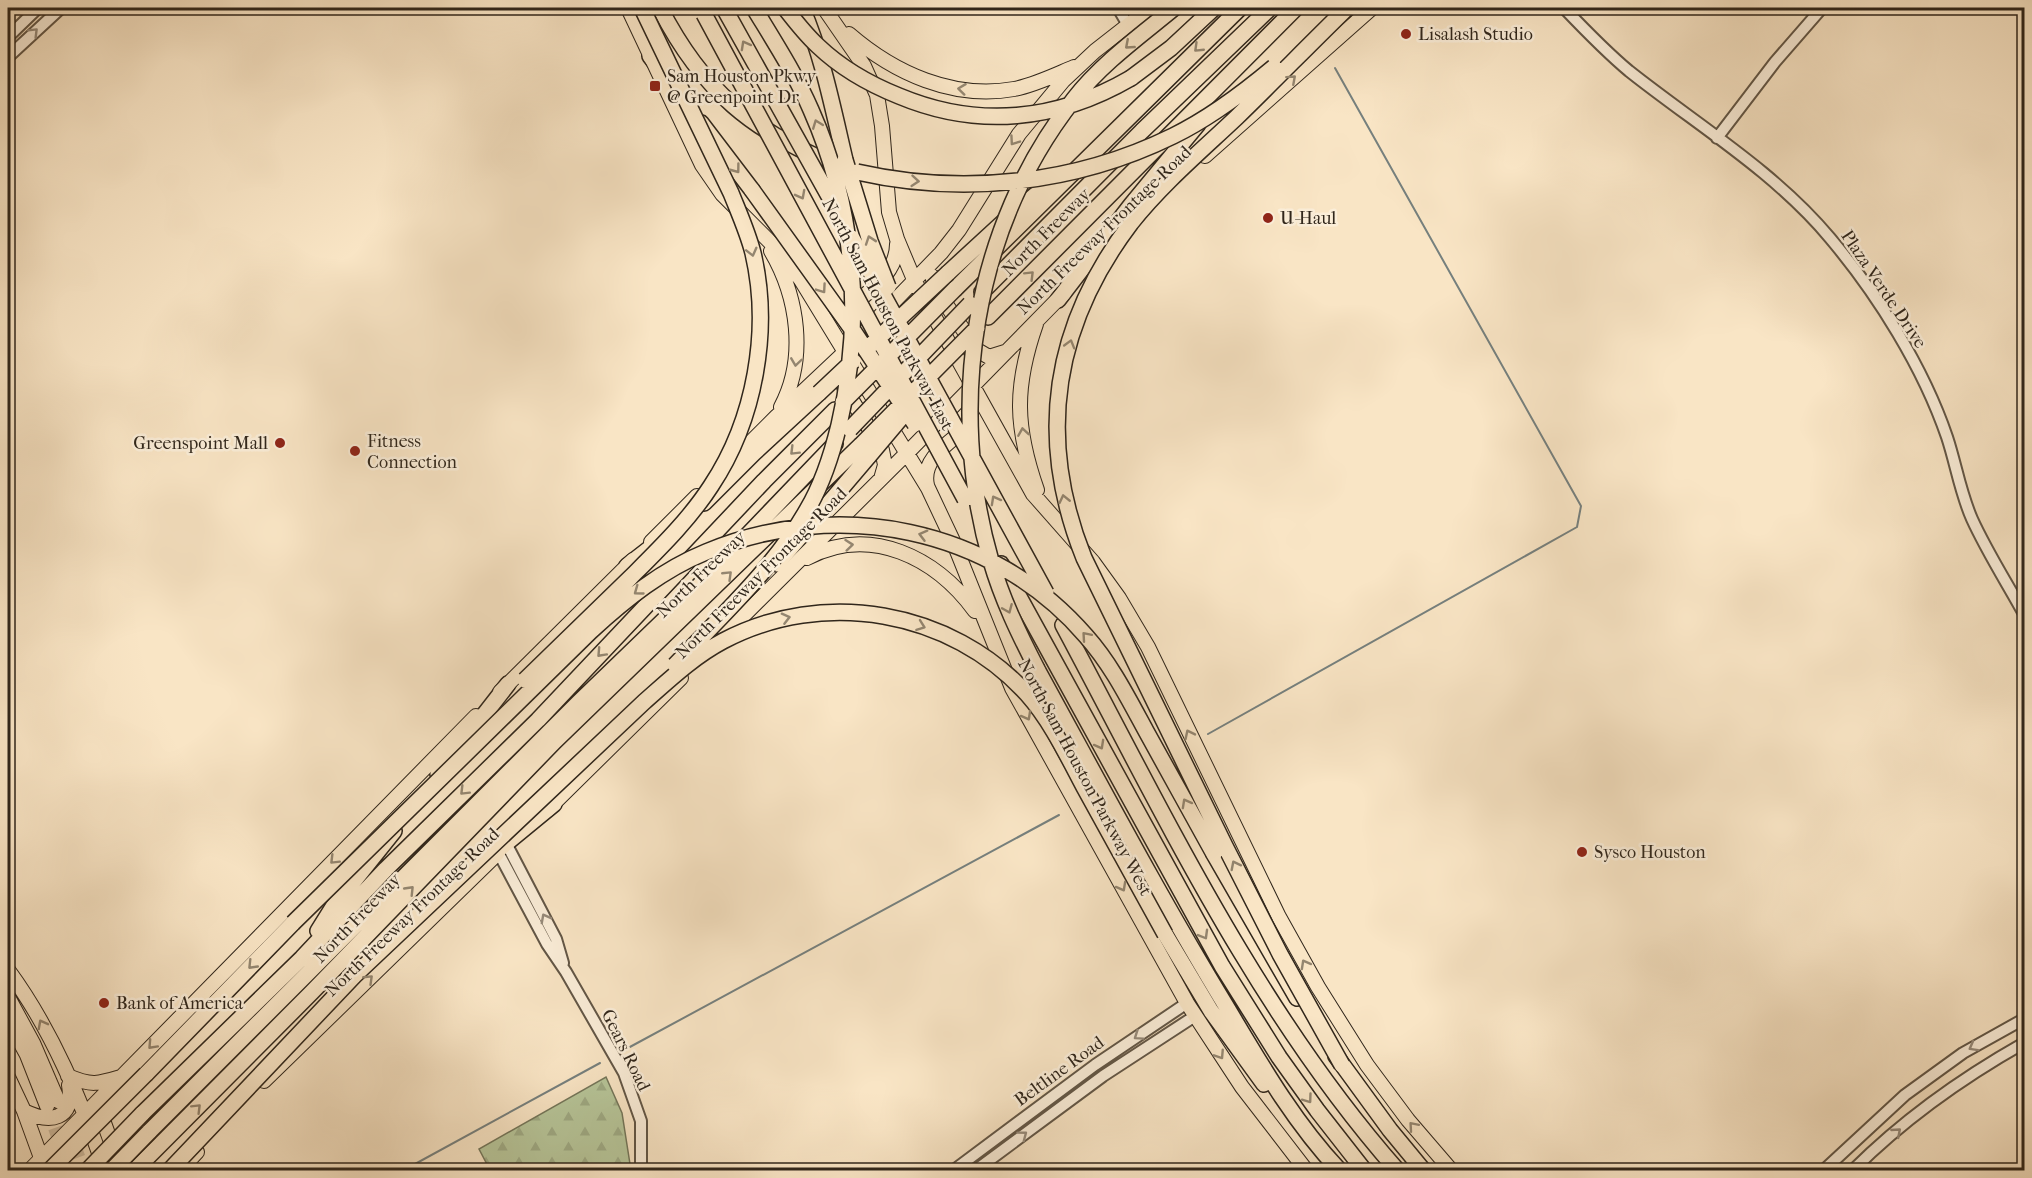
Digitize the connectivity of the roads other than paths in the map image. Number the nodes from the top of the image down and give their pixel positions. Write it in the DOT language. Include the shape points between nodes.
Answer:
graph roads {
  1 [pos="38,8"];
  2 [pos="61,8"];
  3 [pos="628,8"];
  4 [pos="642,8"];
  5 [pos="660,8"];
  6 [pos="724,8"];
  7 [pos="754,8"];
  8 [pos="785,8"];
  9 [pos="802,8"];
  10 [pos="824,8"];
  11 [pos="1118,8"];
  12 [pos="1174,8"];
  13 [pos="1214,8"];
  14 [pos="1240,8"];
  15 [pos="1270,8"];
  16 [pos="1296,8"];
  17 [pos="1346,8"];
  18 [pos="1372,8"];
  19 [pos="1564,8"];
  20 [pos="1822,8"];
  21 [pos="702,11"];
  22 [pos="1138,14"];
  23 [pos="834,22"];
  24 [pos="1279,25"];
  25 [pos="8,37"];
  26 [pos="650,56"];
  27 [pos="8,57"];
  28 [pos="1079,65"];
  29 [pos="1121,124"];
  30 [pos="1718,138"];
  31 [pos="757,229"];
  32 [pos="897,239"];
  33 [pos="941,253"];
  34 [pos="915,282"];
  35 [pos="1058,300"];
  36 [pos="821,312"];
  37 [pos="1037,321"];
  38 [pos="1010,349"];
  39 [pos="846,351"];
  40 [pos="925,372"];
  41 [pos="973,387"];
  42 [pos="814,389"];
  43 [pos="777,416"];
  44 [pos="995,428"];
  45 [pos="865,450"];
  46 [pos="908,453"];
  47 [pos="880,480"];
  48 [pos="928,488"];
  49 [pos="965,499"];
  50 [pos="1044,508"];
  51 [pos="627,566"];
  52 [pos="795,566"];
  53 [pos="2025,614"];
  54 [pos="987,627"];
  55 [pos="1041,639"];
  56 [pos="676,682"];
  57 [pos="508,684"];
  58 [pos="616,728"];
  59 [pos="554,804"];
  60 [pos="502,849"];
  61 [pos="293,923"];
  62 [pos="303,958"];
  63 [pos="8,970"];
  64 [pos="312,992"];
  65 [pos="8,997"];
  66 [pos="1187,1004"];
  67 [pos="1195,1016"];
  68 [pos="2025,1019"];
  69 [pos="8,1020"];
  70 [pos="2025,1043"];
  71 [pos="1342,1065"];
  72 [pos="68,1076"];
  73 [pos="8,1077"];
  74 [pos="120,1081"];
  75 [pos="24,1111"];
  76 [pos="86,1115"];
  77 [pos="1315,1143"];
  78 [pos="642,1147"];
  79 [pos="1844,1151"];
  80 [pos="46,1167"];
  81 [pos="1855,1168"];
  82 [pos="30,1170"];
  83 [pos="88,1170"];
  84 [pos="105,1170"];
  85 [pos="112,1170"];
  86 [pos="121,1170"];
  87 [pos="135,1170"];
  88 [pos="170,1170"];
  89 [pos="180,1170"];
  90 [pos="641,1170"];
  91 [pos="648,1170"];
  92 [pos="954,1170"];
  93 [pos="976,1170"];
  94 [pos="1306,1170"];
  95 [pos="1338,1170"];
  96 [pos="1364,1170"];
  97 [pos="1397,1170"];
  98 [pos="1423,1170"];
  99 [pos="1451,1170"];
  100 [pos="1824,1170"];
  1 -- 25 [label="street"];
  27 -- 2 [label="street, one-way"];
  3 -- 26 [label="main road"];
  4 -- 61 [label="highway, one-way, bridge" via="731,193 753,254 760,320 746,414 712,485 678,529 430,773"];
  5 -- 17 [label="highway, one-way, bridge" via="690,59 721,96 794,146 857,172 909,181 984,184 1054,176 1117,159 1174,136 1228,104"];
  40 -- 6 [label="highway, North Sam Houston Parkway East, one-way, bridge"];
  58 -- 7 [label="highway, one-way, bridge" via="790,536 823,477 843,405 853,308 844,214 812,112"];
  8 -- 13 [label="highway, bridge" via="818,45 871,84 949,111 993,117 1043,112 1088,99 1131,78 1172,48"];
  40 -- 9 [label="highway, one-way, bridge" via="874,251 845,160 814,35"];
  10 -- 23 [label="main road"];
  11 -- 22 [label="street"];
  12 -- 77 [label="highway, one-way, bridge" via="1107,64 1075,98 1047,136 1017,190 992,261 976,335 970,416 974,478 995,573 1028,652 1192,950 1271,1080"];
  14 -- 29 [label="highway, North Freeway, one-way"];
  15 -- 85 [label="highway, North Freeway, bridge" via="1142,131 693,592"];
  16 -- 24 [label="highway, North Freeway"];
  71 -- 17 [label="highway, one-way, bridge" via="1230,856 1084,558 1064,496 1057,426 1069,344 1105,262 1148,203"];
  35 -- 18 [label="main road, North Freeway Frontage Road, one-way" via="1201,160"];
  19 -- 30 [label="street, Plaza Verde Drive" via="1629,70"];
  20 -- 30 [label="street"];
  21 -- 49 [label="highway, North Sam Houston Parkway East, one-way, bridge"];
  22 -- 28 [label="main road"];
  28 -- 23 [label="main road, one-way" via="1015,89 952,88 926,81 881,60"];
  23 -- 32 [label="main road" via="864,66 877,95 889,212"];
  24 -- 35 [label="highway"];
  45 -- 24 [label="highway, North Freeway, one-way, bridge" via="947,359"];
  26 -- 31 [label="main road" via="702,165 722,194"];
  26 -- 49 [label="highway, one-way, bridge" via="854,332"];
  28 -- 33 [label="main road, one-way" via="1019,134"];
  29 -- 42 [label="highway, bridge"];
  29 -- 62 [label="highway, North Freeway, one-way, bridge" via="764,481 538,720 386,869"];
  30 -- 53 [label="street, Plaza Verde Drive" via="1811,216 1879,306 1924,382 1947,437 1972,519"];
  31 -- 36 [label="main road" via="792,267"];
  31 -- 43 [label="main road, one-way" via="776,260 795,320 794,374"];
  32 -- 34 [label="main road"];
  32 -- 36 [label="main road" via="891,270 843,314"];
  33 -- 34 [label="main road"];
  33 -- 38 [label="main road" via="933,269 934,285 977,350 989,357"];
  34 -- 39 [label="main road"];
  34 -- 41 [label="main road"];
  35 -- 37 [label="main road, North Freeway Frontage Road"];
  36 -- 39 [label="main road"];
  37 -- 38 [label="main road, North Freeway Frontage Road"];
  50 -- 37 [label="main road, one-way" via="1027,455 1019,408 1025,355"];
  38 -- 41 [label="main road, North Freeway Frontage Road"];
  39 -- 42 [label="main road"];
  39 -- 46 [label="main road, North Sam Houston Parkway West"];
  97 -- 40 [label="highway, North Sam Houston Parkway East, one-way, bridge" via="1322,1075 1256,976"];
  41 -- 44 [label="main road"];
  41 -- 46 [label="main road, North Freeway Frontage Road"];
  42 -- 43 [label="main road"];
  42 -- 47 [label="main road" via="818,381 837,382 848,392 885,458"];
  42 -- 51 [label="highway" via="689,518"];
  43 -- 51 [label="main road"];
  44 -- 48 [label="main road" via="985,422 968,426 929,462"];
  44 -- 50 [label="main road"];
  45 -- 56 [label="highway"];
  64 -- 45 [label="highway, North Freeway, one-way" via="555,741"];
  46 -- 47 [label="main road, North Freeway Frontage Road"];
  46 -- 48 [label="main road, North Sam Houston Parkway West"];
  47 -- 52 [label="main road, North Freeway Frontage Road"];
  48 -- 54 [label="main road, North Sam Houston Parkway West"];
  49 -- 55 [label="highway, North Sam Houston Parkway East, bridge"];
  99 -- 50 [label="main road, one-way" via="1374,1074 1318,987 1279,917 1148,647 1093,562"];
  51 -- 57 [label="main road"];
  52 -- 54 [label="main road, one-way" via="822,550 836,547 865,544 890,549 920,560 950,580"];
  52 -- 56 [label="main road, North Freeway Frontage Road"];
  54 -- 66 [label="main road, North Sam Houston Parkway West, one-way" via="1016,695"];
  55 -- 96 [label="highway, North Sam Houston Parkway West, one-way" via="1186,904 1259,1028"];
  56 -- 59 [label="main road, North Freeway Frontage Road"];
  57 -- 62 [label="highway" via="333,908"];
  57 -- 74 [label="main road, one-way"];
  58 -- 77 [label="highway, one-way, bridge" via="712,647 744,631 792,616 842,611 891,616 938,632 974,650 1011,678 1042,714 1197,989 1258,1077"];
  58 -- 88 [label="highway, bridge" via="354,976"];
  59 -- 60 [label="main road, North Freeway Frontage Road"];
  59 -- 64 [label="highway" via="366,958"];
  60 -- 78 [label="street, Gears Road" via="547,944 624,1073 641,1121"];
  89 -- 60 [label="main road, North Freeway Frontage Road, one-way" via="223,1121"];
  71 -- 61 [label="highway, one-way, bridge" via="1279,969 1119,683 1086,635 1040,592 1004,568 947,543 891,527 824,524 766,533 704,552 653,580 591,631"];
  61 -- 80 [label="highway, one-way, bridge"];
  62 -- 83 [label="highway, North Freeway, bridge"];
  72 -- 63 [label="main road, one-way" via="39,1018"];
  87 -- 64 [label="highway, North Freeway, one-way"];
  65 -- 69 [label="main road" via="33,1043 53,1104"];
  66 -- 67 [label="main road, North Sam Houston Parkway West"];
  66 -- 92 [label="street, Beltline Road, one-way" via="1095,1065"];
  93 -- 67 [label="street, Beltline Road, one-way" via="1103,1076"];
  67 -- 94 [label="main road, North Sam Houston Parkway West, one-way" via="1242,1087"];
  68 -- 79 [label="street, one-way" via="1963,1053 1913,1089"];
  81 -- 70 [label="street, one-way" via="1931,1102"];
  71 -- 98 [label="highway"];
  72 -- 74 [label="main road" via="94,1084"];
  72 -- 75 [label="main road" via="70,1100 62,1115 41,1118"];
  72 -- 76 [label="main road"];
  73 -- 75 [label="main road"];
  74 -- 76 [label="main road"];
  74 -- 86 [label="main road" via="104,1103 103,1120"];
  75 -- 80 [label="main road"];
  76 -- 80 [label="main road"];
  76 -- 84 [label="main road"];
  77 -- 95 [label="highway"];
  78 -- 90 [label="street, Gears Road"];
  78 -- 91 [label="street, Gears Road"];
  79 -- 81 [label="street"];
  79 -- 100 [label="street"];
  80 -- 82 [label="main road"];
}
